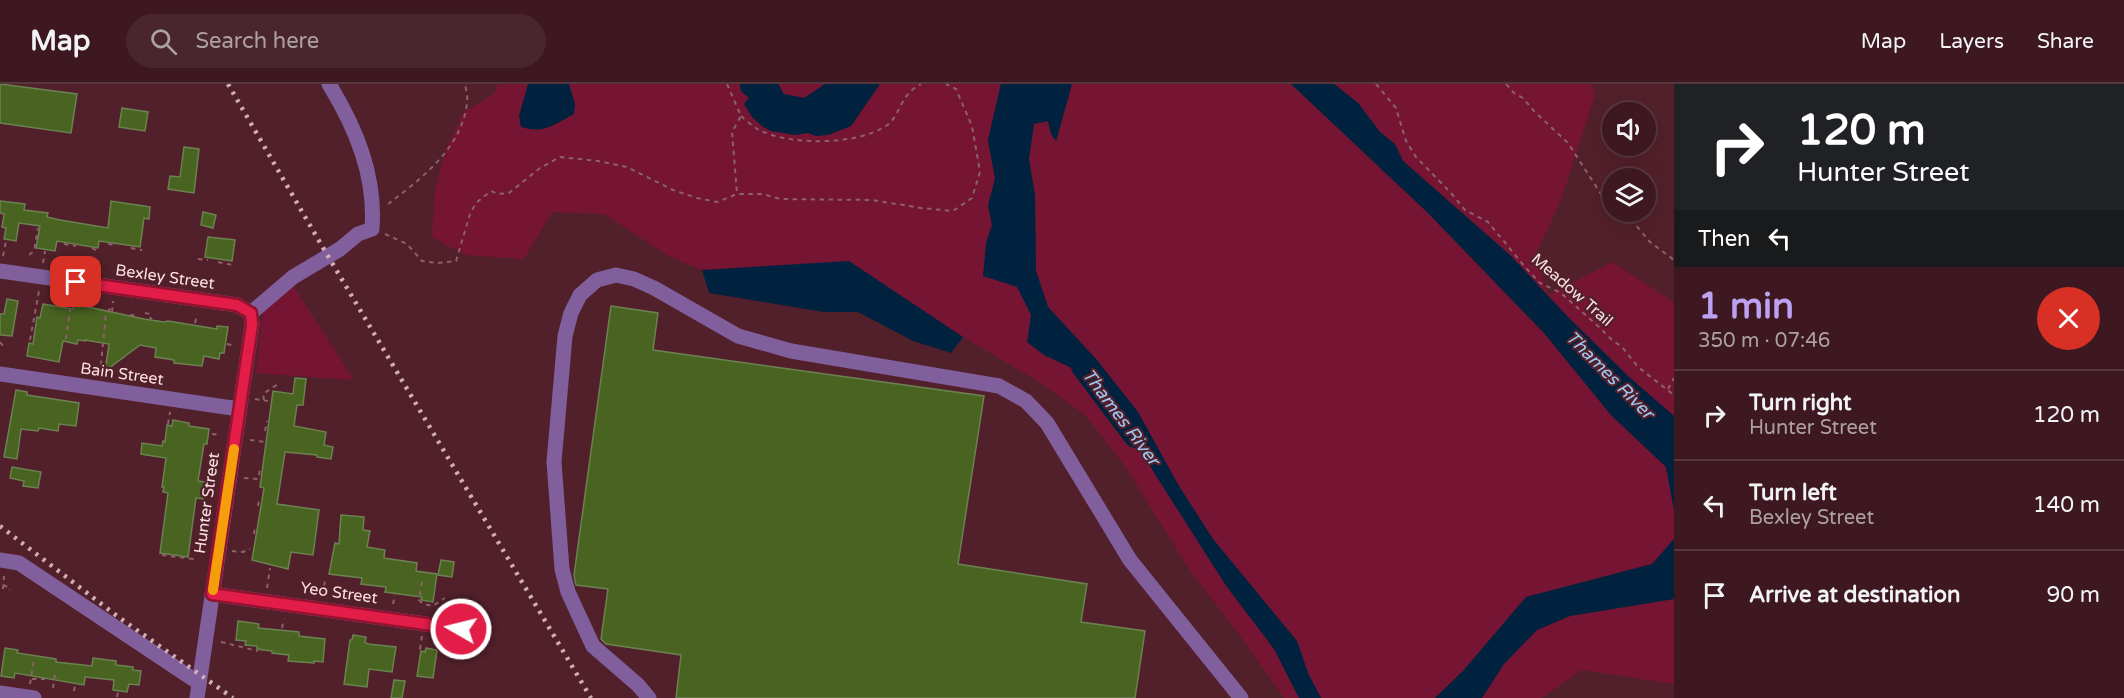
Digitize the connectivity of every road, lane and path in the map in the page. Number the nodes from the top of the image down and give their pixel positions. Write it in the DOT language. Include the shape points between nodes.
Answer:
graph roads {
  1 [pos="328,84"];
  2 [pos="465,84"];
  3 [pos="727,84"];
  4 [pos="921,84"];
  5 [pos="946,84"];
  6 [pos="1376,84"];
  7 [pos="1506,84"];
  8 [pos="741,116"];
  9 [pos="737,194"];
  10 [pos="1602,194"];
  11 [pos="374,207"];
  12 [pos="1632,222"];
  13 [pos="38,228"];
  14 [pos="372,229"];
  15 [pos="6,241"];
  16 [pos="64,244"];
  17 [pos="108,244"];
  18 [pos="117,245"];
  19 [pos="76,246"];
  20 [pos="92,248"];
  21 [pos="131,248"];
  22 [pos="142,250"];
  23 [pos="45,251"];
  24 [pos="99,252"];
  25 [pos="29,255"];
  26 [pos="198,259"];
  27 [pos="208,260"];
  28 [pos="1674,260"];
  29 [pos="218,262"];
  30 [pos="232,265"];
  31 [pos="1,267"];
  32 [pos="42,268"];
  33 [pos="40,285"];
  34 [pos="73,290"];
  35 [pos="114,296"];
  36 [pos="37,301"];
  37 [pos="42,302"];
  38 [pos="112,306"];
  39 [pos="197,308"];
  40 [pos="112,312"];
  41 [pos="145,313"];
  42 [pos="251,313"];
  43 [pos="131,316"];
  44 [pos="139,316"];
  45 [pos="152,319"];
  46 [pos="195,323"];
  47 [pos="66,339"];
  48 [pos="30,340"];
  49 [pos="0,342"];
  50 [pos="227,344"];
  51 [pos="238,346"];
  52 [pos="4,347"];
  53 [pos="0,374"];
  54 [pos="1674,378"];
  55 [pos="278,384"];
  56 [pos="99,389"];
  57 [pos="1668,389"];
  58 [pos="1674,395"];
  59 [pos="245,404"];
  60 [pos="171,406"];
  61 [pos="267,421"];
  62 [pos="168,424"];
  63 [pos="265,431"];
  64 [pos="212,434"];
  65 [pos="226,436"];
  66 [pos="245,440"];
  67 [pos="265,442"];
  68 [pos="260,470"];
  69 [pos="239,477"];
  70 [pos="259,499"];
  71 [pos="258,506"];
  72 [pos="255,526"];
  73 [pos="254,534"];
  74 [pos="250,549"];
  75 [pos="228,551"];
  76 [pos="162,555"];
  77 [pos="192,563"];
  78 [pos="2,567"];
  79 [pos="270,568"];
  80 [pos="325,580"];
  81 [pos="422,582"];
  82 [pos="10,590"];
  83 [pos="266,592"];
  84 [pos="212,594"];
  85 [pos="395,595"];
  86 [pos="445,598"];
  87 [pos="322,600"];
  88 [pos="392,610"];
  89 [pos="284,614"];
  90 [pos="282,628"];
  91 [pos="461,629"];
  92 [pos="422,633"];
  93 [pos="216,641"];
  94 [pos="425,650"];
  95 [pos="258,651"];
  96 [pos="34,660"];
  97 [pos="55,674"];
  98 [pos="31,679"];
  99 [pos="45,679"];
  100 [pos="75,685"];
  101 [pos="53,688"];
  102 [pos="32,691"];
  103 [pos="74,691"];
  104 [pos="198,691"];
  105 [pos="118,692"];
  106 [pos="0,693"];
  107 [pos="117,697"];
  108 [pos="649,698"];
  109 [pos="1241,698"];
  1 -- 11 [label="street" via="346,111 367,165"];
  2 -- 11 [label="path" via="468,102 457,136 419,181 384,207"];
  3 -- 8 [label="path"];
  4 -- 8 [label="path" via="905,96 888,125 860,138 788,139 758,130"];
  5 -- 9 [label="path" via="956,89 972,126 980,172 972,198 953,212 872,200 780,199 763,194"];
  6 -- 57 [label="path, Meadow Trail" via="1396,108 1406,141 1416,157 1465,210 1488,222 1540,283 1561,292 1622,347 1638,367"];
  7 -- 10 [label="path" via="1568,143"];
  8 -- 9 [label="path" via="732,132"];
  9 -- 14 [label="path" via="717,202 697,198 627,167 560,157 509,193 490,191 476,203 456,261 422,261 407,244"];
  11 -- 14 [label="street"];
  12 -- 28 [label="path"];
  13 -- 25 [label="path" via="34,251"];
  14 -- 42 [label="street" via="292,277"];
  15 -- 31 [label="path"];
  16 -- 19 [label="path"];
  17 -- 18 [label="path"];
  20 -- 24 [label="path"];
  21 -- 22 [label="path"];
  23 -- 32 [label="path"];
  26 -- 27 [label="path"];
  29 -- 30 [label="path"];
  31 -- 42 [label="street, Bexley Street" via="237,305"];
  33 -- 36 [label="path"];
  34 -- 47 [label="path"];
  35 -- 38 [label="path"];
  36 -- 37 [label="path"];
  36 -- 48 [label="path"];
  38 -- 40 [label="path"];
  38 -- 56 [label="path" via="105,314"];
  39 -- 46 [label="path"];
  41 -- 45 [label="path"];
  42 -- 59 [label="street, Hunter Street"];
  43 -- 44 [label="path"];
  49 -- 52 [label="path"];
  50 -- 51 [label="path"];
  53 -- 56 [label="street, Bain Street"];
  54 -- 57 [label="path"];
  55 -- 59 [label="path" via="263,394 266,400"];
  56 -- 59 [label="street, Bain Street"];
  57 -- 58 [label="path, Meadow Trail"];
  59 -- 84 [label="street, Hunter Street"];
  60 -- 62 [label="path"];
  61 -- 63 [label="path"];
  64 -- 65 [label="path"];
  66 -- 67 [label="path"];
  68 -- 69 [label="path" via="258,479"];
  70 -- 71 [label="path"];
  72 -- 73 [label="path"];
  74 -- 75 [label="path"];
  76 -- 77 [label="path" via="193,559"];
  78 -- 82 [label="path" via="3,587"];
  78 -- 104 [label="street" via="19,563"];
  79 -- 83 [label="path"];
  80 -- 87 [label="path"];
  81 -- 86 [label="path" via="419,600 423,604 433,606"];
  84 -- 91 [label="street, Yeo Street"];
  84 -- 104 [label="street, Hunter Street"];
  85 -- 88 [label="path"];
  89 -- 90 [label="path"];
  92 -- 94 [label="path" via="420,649"];
  93 -- 95 [label="path"];
  96 -- 98 [label="path"];
  97 -- 101 [label="path"];
  98 -- 99 [label="path"];
  98 -- 102 [label="path"];
  100 -- 103 [label="path"];
  102 -- 106 [label="street"];
  105 -- 107 [label="path"];
  108 -- 109 [label="street" via="593,646 572,601 562,569 556,498 555,440 565,336 571,313 580,295 597,280 616,275 654,288 738,336 758,343 999,386 1026,401 1047,423 1130,560"];
}
